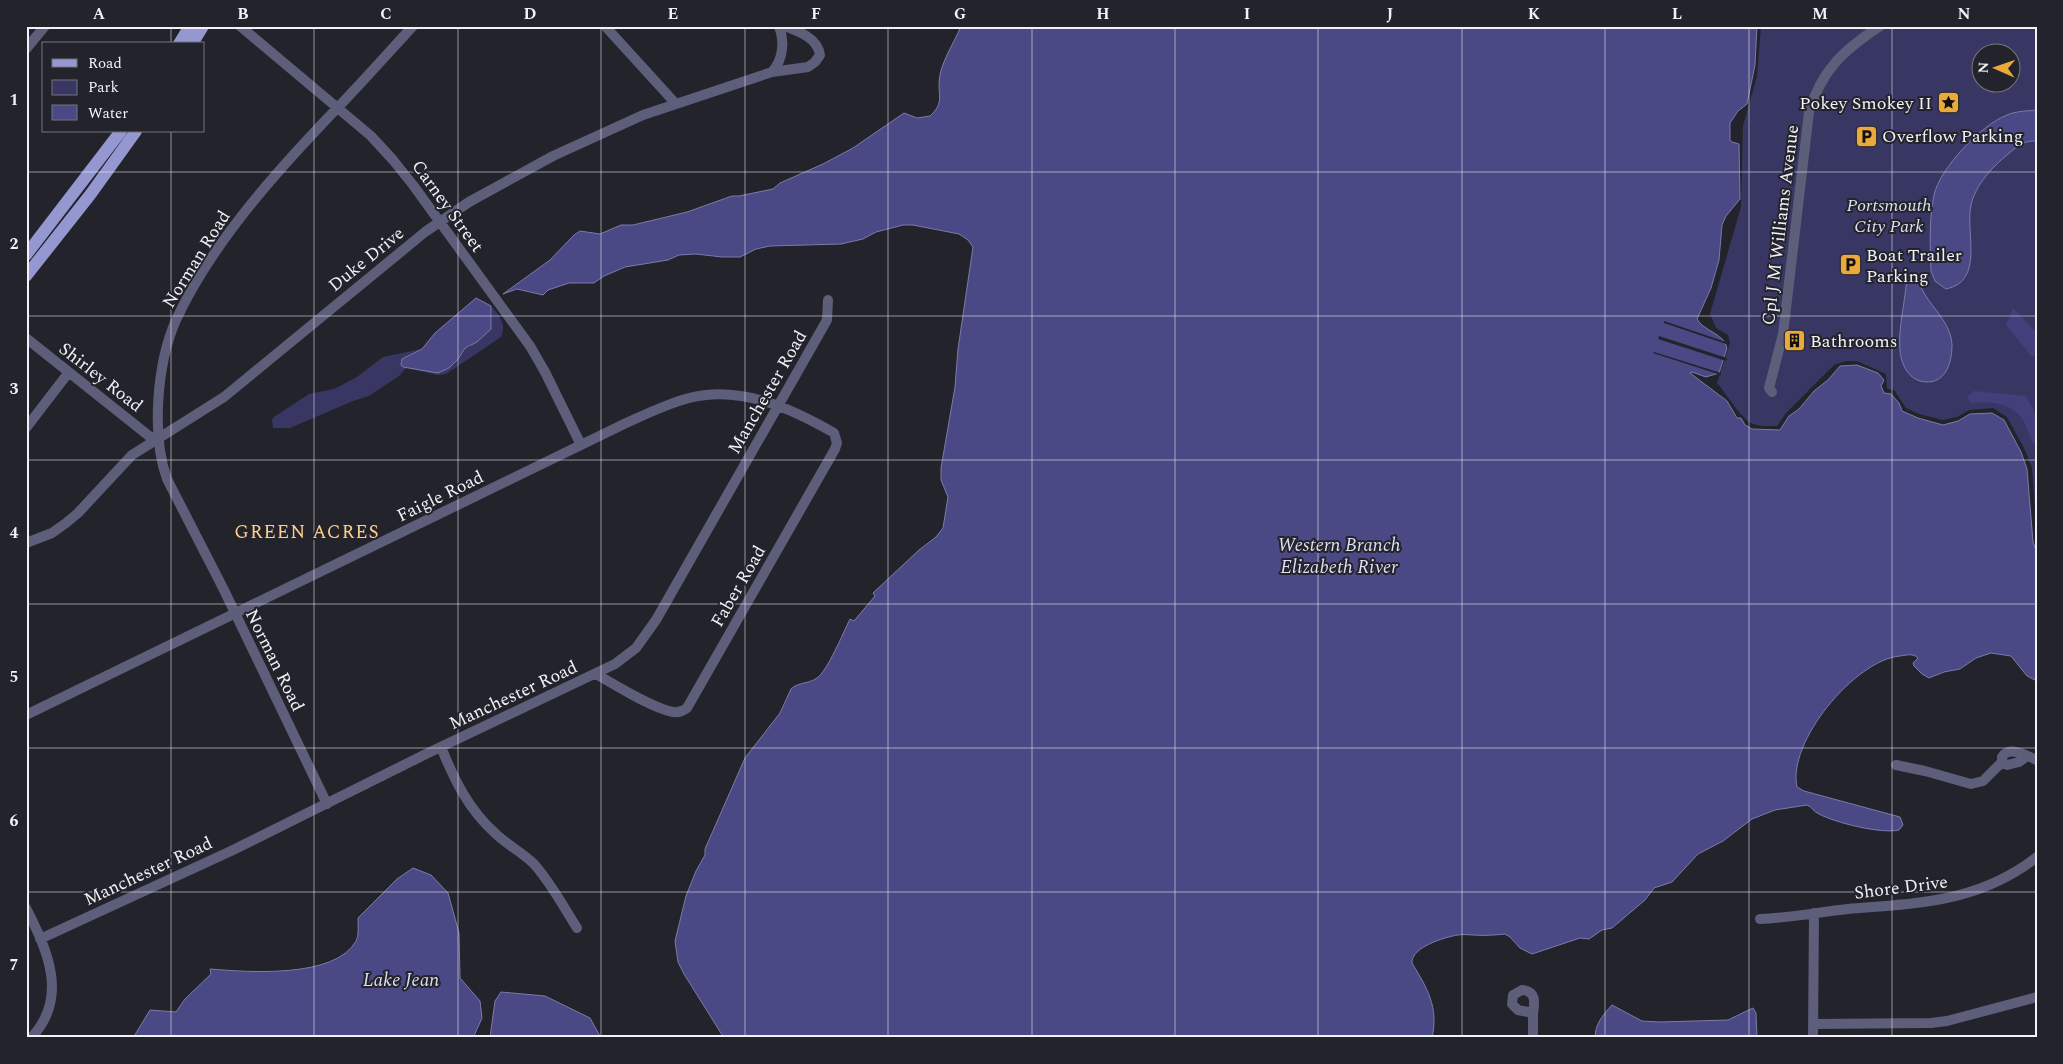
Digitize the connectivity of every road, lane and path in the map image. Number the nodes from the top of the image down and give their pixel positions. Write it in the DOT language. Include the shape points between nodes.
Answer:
graph roads {
  1 [pos="45,26"];
  2 [pos="190,26"];
  3 [pos="203,26"];
  4 [pos="240,26"];
  5 [pos="413,26"];
  6 [pos="605,26"];
  7 [pos="779,26"];
  8 [pos="784,26"];
  9 [pos="1880,26"];
  10 [pos="180,42"];
  11 [pos="193,42"];
  12 [pos="26,49"];
  13 [pos="772,72"];
  14 [pos="676,104"];
  15 [pos="337,108"];
  16 [pos="120,132"];
  17 [pos="135,132"];
  18 [pos="439,222"];
  19 [pos="26,256"];
  20 [pos="26,276"];
  21 [pos="828,300"];
  22 [pos="26,338"];
  23 [pos="69,372"];
  24 [pos="1772,392"];
  25 [pos="779,406"];
  26 [pos="26,428"];
  27 [pos="158,439"];
  28 [pos="581,446"];
  29 [pos="835,449"];
  30 [pos="26,544"];
  31 [pos="235,614"];
  32 [pos="596,674"];
  33 [pos="26,715"];
  34 [pos="441,747"];
  35 [pos="2032,758"];
  36 [pos="1896,765"];
  37 [pos="327,804"];
  38 [pos="2037,858"];
  39 [pos="26,908"];
  40 [pos="1814,913"];
  41 [pos="1760,919"];
  42 [pos="577,928"];
  43 [pos="40,939"];
  44 [pos="2037,997"];
  45 [pos="1533,1013"];
  46 [pos="1813,1024"];
  47 [pos="31,1038"];
  48 [pos="1533,1038"];
  49 [pos="1813,1038"];
  1 -- 12 [label="street"];
  2 -- 10 [label="main road"];
  3 -- 11 [label="main road"];
  4 -- 15 [label="street, Carney Street"];
  5 -- 15 [label="street, Norman Road"];
  6 -- 14 [label="street"];
  7 -- 13 [label="street" via="782,51"];
  8 -- 13 [label="street, Duke Drive" via="811,40 820,55 808,67"];
  9 -- 24 [label="street, Cpl J M Williams Avenue" via="1852,46 1828,70 1809,112 1783,334 1769,388"];
  13 -- 14 [label="street, Duke Drive"];
  14 -- 18 [label="street, Duke Drive" via="643,115 553,156"];
  15 -- 18 [label="street, Carney Street" via="371,136 393,160"];
  15 -- 27 [label="street, Norman Road" via="232,229 186,300 164,356"];
  16 -- 19 [label="main road"];
  17 -- 20 [label="main road"];
  18 -- 27 [label="street, Duke Drive" via="254,374 201,413"];
  18 -- 28 [label="street, Carney Street" via="530,346"];
  21 -- 25 [label="street, Manchester Road" via="827,320"];
  22 -- 23 [label="street, Shirley Road"];
  23 -- 26 [label="street"];
  23 -- 27 [label="street, Shirley Road" via="149,436"];
  25 -- 28 [label="street, Faigle Road" via="737,396 702,395 663,407"];
  25 -- 29 [label="street, Faigle Road" via="834,433"];
  25 -- 32 [label="street, Manchester Road" via="644,639 627,656"];
  27 -- 30 [label="street, Duke Drive" via="123,463 66,524"];
  27 -- 31 [label="street, Norman Road" via="162,466"];
  28 -- 31 [label="street, Faigle Road"];
  29 -- 32 [label="street, Faber Road" via="688,706 682,711 672,712"];
  31 -- 33 [label="street, Faigle Road"];
  31 -- 37 [label="street, Norman Road"];
  32 -- 34 [label="street, Manchester Road"];
  34 -- 37 [label="street, Manchester Road"];
  34 -- 42 [label="street" via="474,812 496,835 532,863"];
  35 -- 36 [label="street" via="2007,766 2002,762 1982,781 1971,784"];
  37 -- 43 [label="street, Manchester Road"];
  38 -- 40 [label="street, Shore Drive" via="2006,878 1975,892 1916,904"];
  39 -- 43 [label="street"];
  40 -- 41 [label="street, Shore Drive"];
  40 -- 46 [label="street"];
  43 -- 47 [label="street" via="49,961 52,994 48,1012"];
  44 -- 46 [label="street" via="1931,1023"];
  45 -- 48 [label="street"];
  46 -- 49 [label="street"];
}
